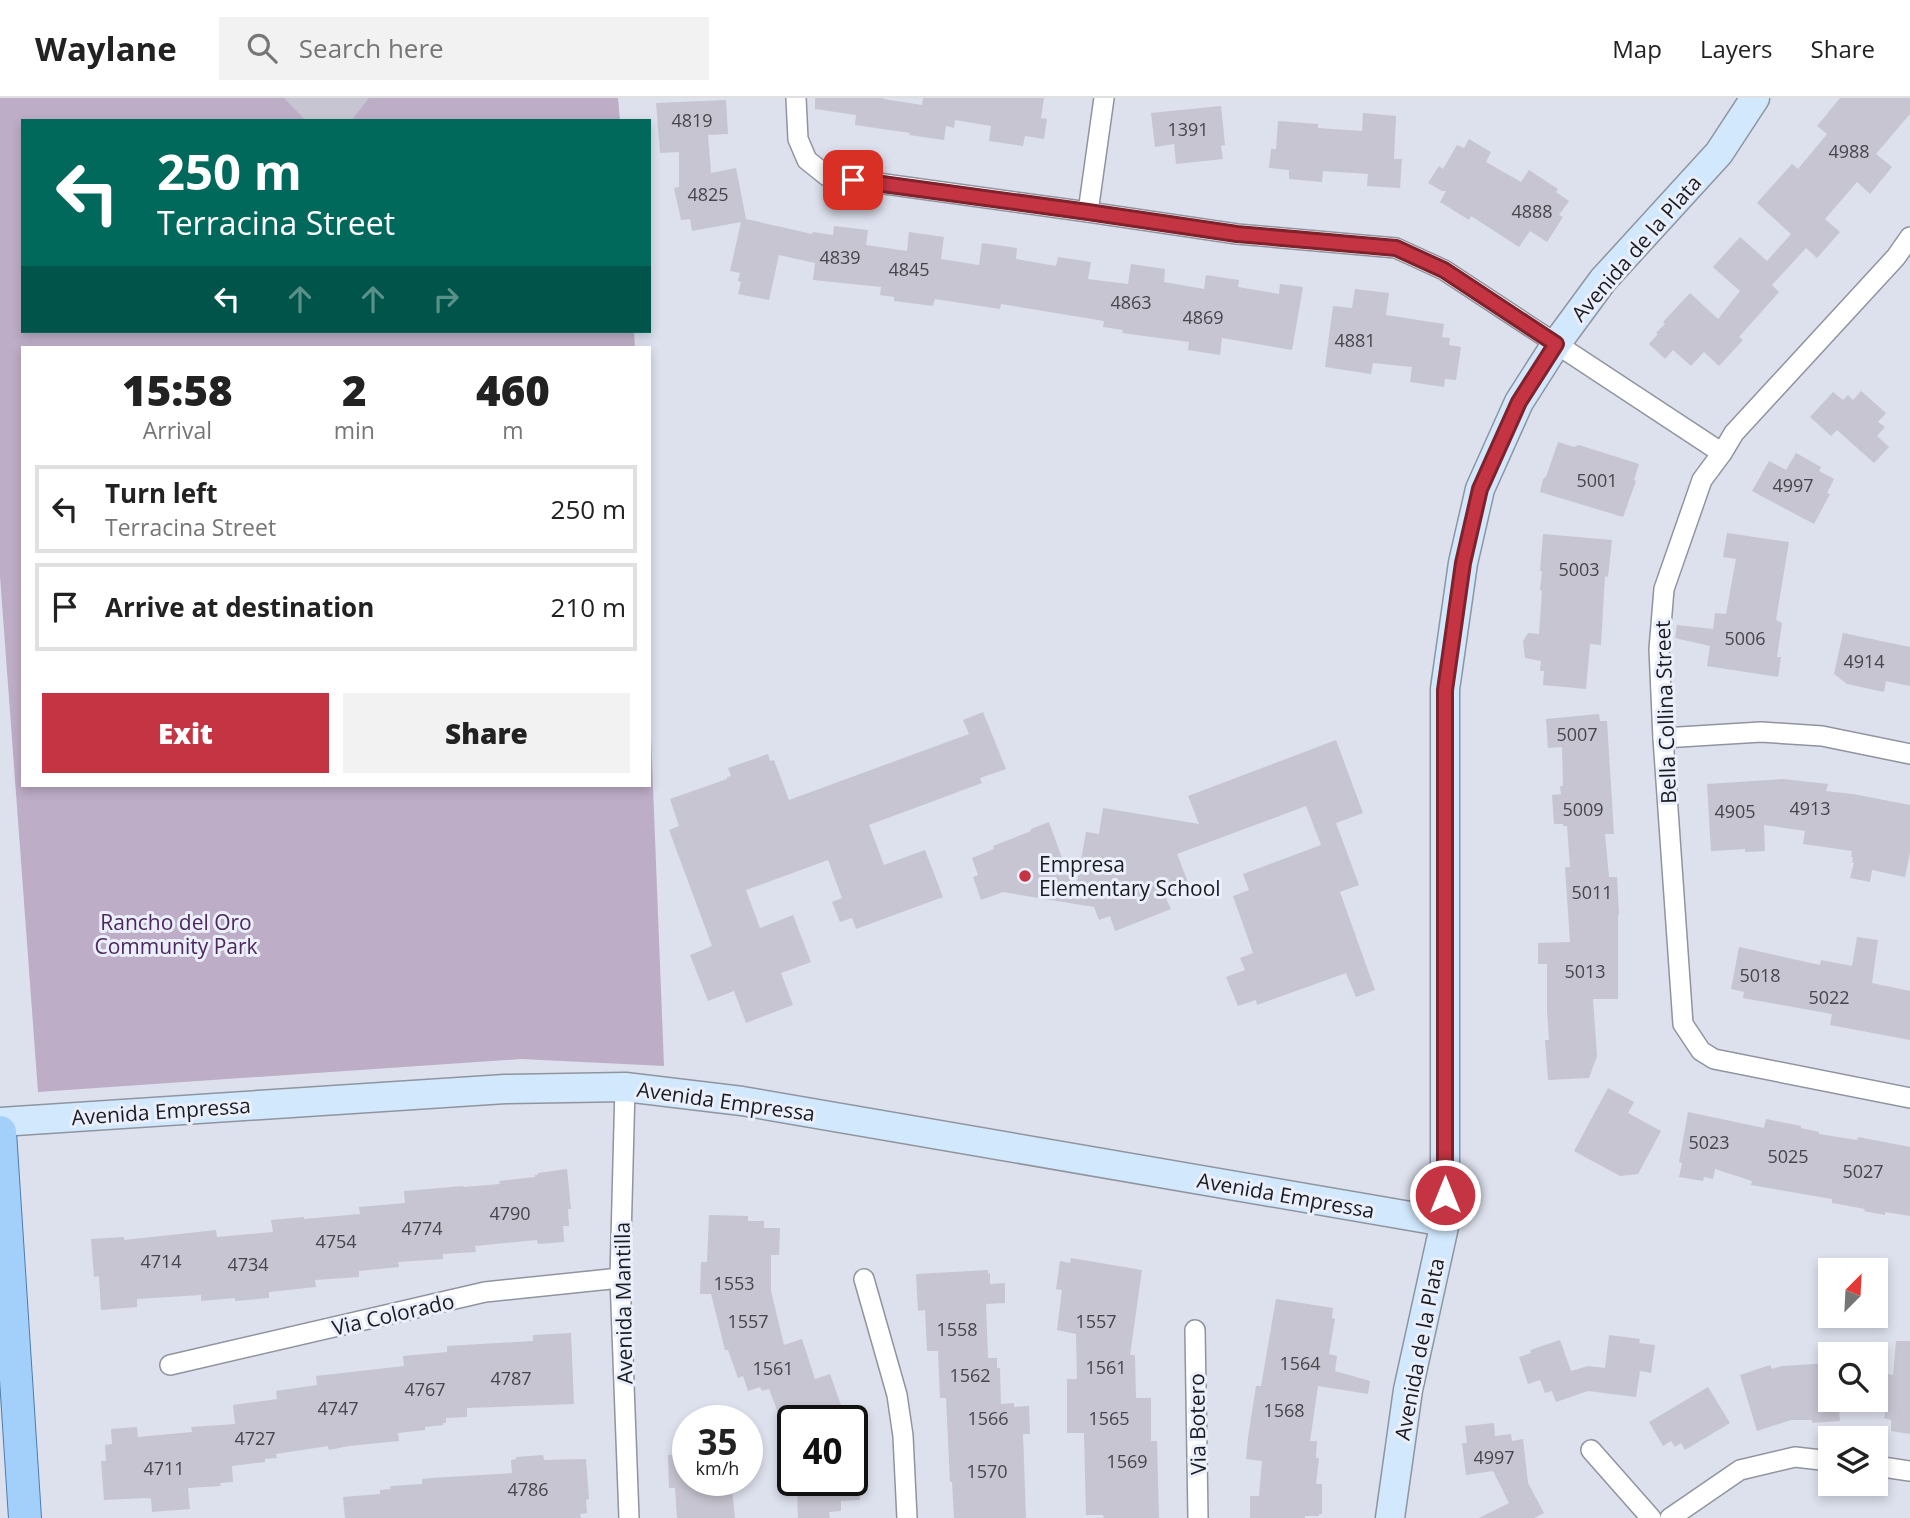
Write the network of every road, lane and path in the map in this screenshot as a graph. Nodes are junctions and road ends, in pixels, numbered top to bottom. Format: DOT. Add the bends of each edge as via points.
graph roads {
  1 [pos="796,98"];
  2 [pos="1104,98"];
  3 [pos="1755,98"];
  4 [pos="1088,212"];
  5 [pos="1910,237"];
  6 [pos="1556,344"];
  7 [pos="1722,453"];
  8 [pos="1663,738"];
  9 [pos="1910,754"];
  10 [pos="625,1087"];
  11 [pos="1910,1098"];
  12 [pos="0,1122"];
  13 [pos="0,1132"];
  14 [pos="1445,1222"];
  15 [pos="620,1278"];
  16 [pos="864,1279"];
  17 [pos="1195,1330"];
  18 [pos="170,1366"];
  19 [pos="1591,1450"];
  20 [pos="1818,1460"];
  21 [pos="1888,1468"];
  22 [pos="1910,1471"];
  23 [pos="25,1518"];
  24 [pos="629,1518"];
  25 [pos="907,1518"];
  26 [pos="1198,1518"];
  27 [pos="1390,1518"];
  28 [pos="1651,1518"];
  29 [pos="1670,1518"];
  1 -- 4 [label="street" via="797,139 807,160 827,176"];
  2 -- 4 [label="street"];
  3 -- 6 [label="street, Avenida de la Plata" via="1720,153 1603,280"];
  4 -- 6 [label="street" via="1237,234 1396,248 1444,270"];
  5 -- 7 [label="street, Bella Collina Street" via="1734,433"];
  6 -- 7 [label="street"];
  6 -- 14 [label="street, Avenida de la Plata" via="1519,402 1480,489 1463,563 1445,690"];
  7 -- 8 [label="street, Bella Collina Street" via="1702,480 1664,589 1659,649"];
  8 -- 9 [label="street" via="1773,732 1822,736"];
  8 -- 11 [label="street, Bella Collina Street" via="1683,1024 1700,1051 1714,1059"];
  10 -- 12 [label="street, Avenida Empressa" via="505,1089"];
  10 -- 14 [label="street, Avenida Empressa" via="742,1101"];
  10 -- 15 [label="street, Avenida Mantilla"];
  13 -- 23 [label="main road"];
  14 -- 27 [label="street, Avenida de la Plata" via="1408,1391"];
  15 -- 18 [label="street, Via Colorado" via="485,1292"];
  15 -- 24 [label="street, Avenida Mantilla"];
  16 -- 25 [label="street" via="897,1395"];
  17 -- 26 [label="street, Via Botero"];
  19 -- 28 [label="street"];
  20 -- 29 [label="street" via="1795,1457 1740,1470"];
  21 -- 22 [label="street"];
}
